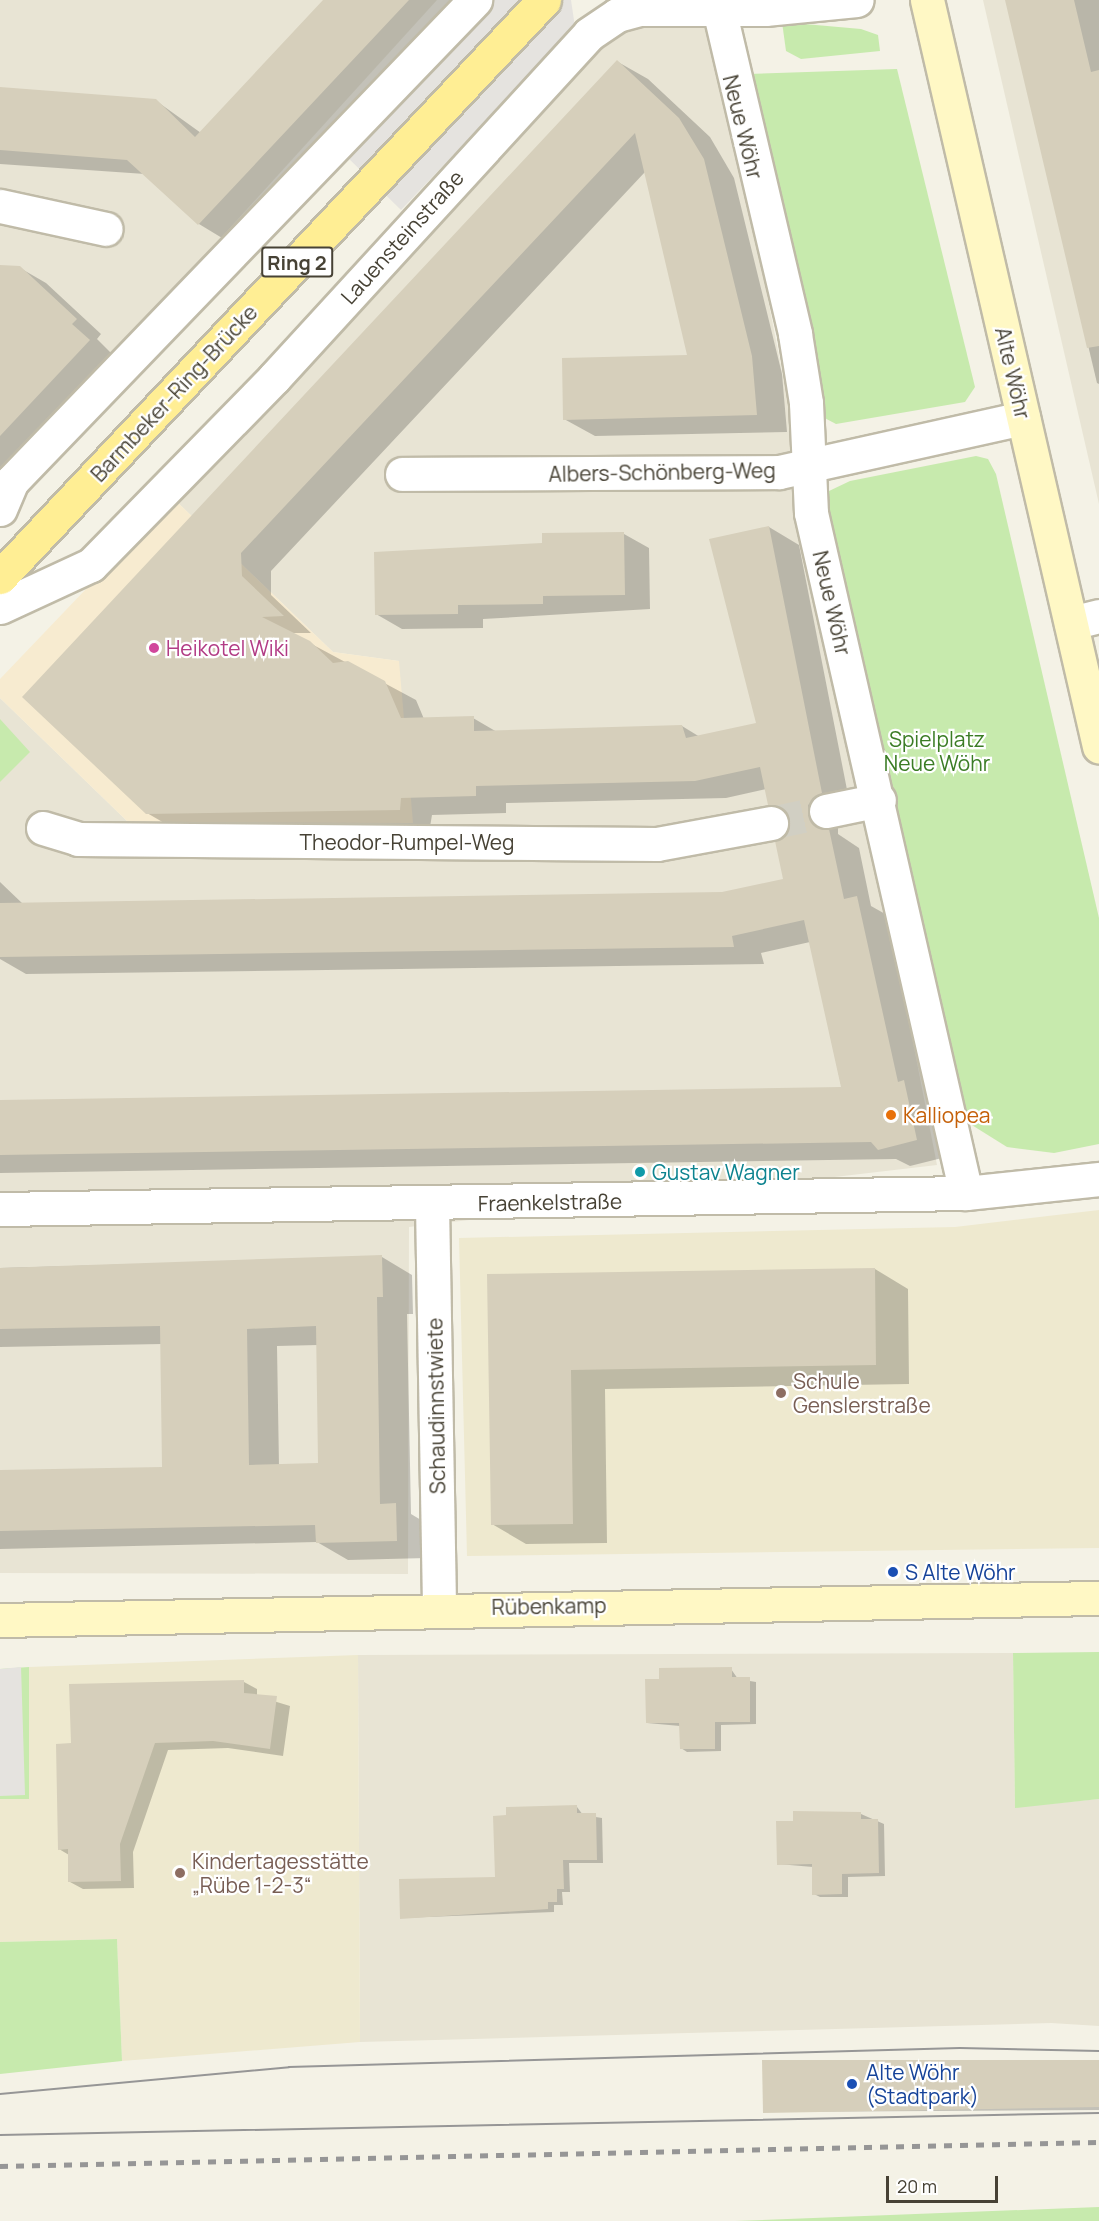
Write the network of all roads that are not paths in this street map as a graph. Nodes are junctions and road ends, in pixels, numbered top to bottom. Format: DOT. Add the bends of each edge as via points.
graph roads {
  1 [pos="475,0"];
  2 [pos="544,0"];
  3 [pos="857,0"];
  4 [pos="927,0"];
  5 [pos="719,9"];
  6 [pos="0,206"];
  7 [pos="106,229"];
  8 [pos="1023,418"];
  9 [pos="807,466"];
  10 [pos="402,474"];
  11 [pos="0,509"];
  12 [pos="0,577"];
  13 [pos="0,607"];
  14 [pos="1085,620"];
  15 [pos="1099,746"];
  16 [pos="879,800"];
  17 [pos="826,811"];
  18 [pos="771,823"];
  19 [pos="43,828"];
  20 [pos="1099,1179"];
  21 [pos="966,1193"];
  22 [pos="432,1204"];
  23 [pos="0,1209"];
  24 [pos="1099,1598"];
  25 [pos="439,1607"];
  26 [pos="0,1620"];
  1 -- 11 [label="street" via="12,481"];
  2 -- 12 [label="main road, Barmbeker-Ring-Brücke / Ring 2"];
  3 -- 5 [label="street, Lauensteinstraße"];
  4 -- 8 [label="street, Alte Wöhr"];
  5 -- 9 [label="street, Neue Wöhr" via="795,334 806,403"];
  5 -- 13 [label="street, Lauensteinstraße" via="640,9 617,15 579,42 274,378 92,565"];
  6 -- 7 [label="street"];
  8 -- 9 [label="street, Albers-Schönberg-Weg"];
  8 -- 14 [label="street, Alte Wöhr"];
  9 -- 10 [label="street, Albers-Schönberg-Weg" via="756,473"];
  9 -- 16 [label="street, Neue Wöhr" via="811,513"];
  14 -- 15 [label="street, Alte Wöhr"];
  16 -- 17 [label="street"];
  16 -- 21 [label="street, Neue Wöhr"];
  18 -- 19 [label="street, Theodor-Rumpel-Weg" via="657,844 78,839"];
  20 -- 21 [label="street, Fraenkelstraße"];
  21 -- 22 [label="street, Fraenkelstraße"];
  22 -- 23 [label="street, Fraenkelstraße"];
  22 -- 25 [label="street, Schaudinnstwiete"];
  24 -- 25 [label="street, Rübenkamp"];
  25 -- 26 [label="street, Rübenkamp"];
}
